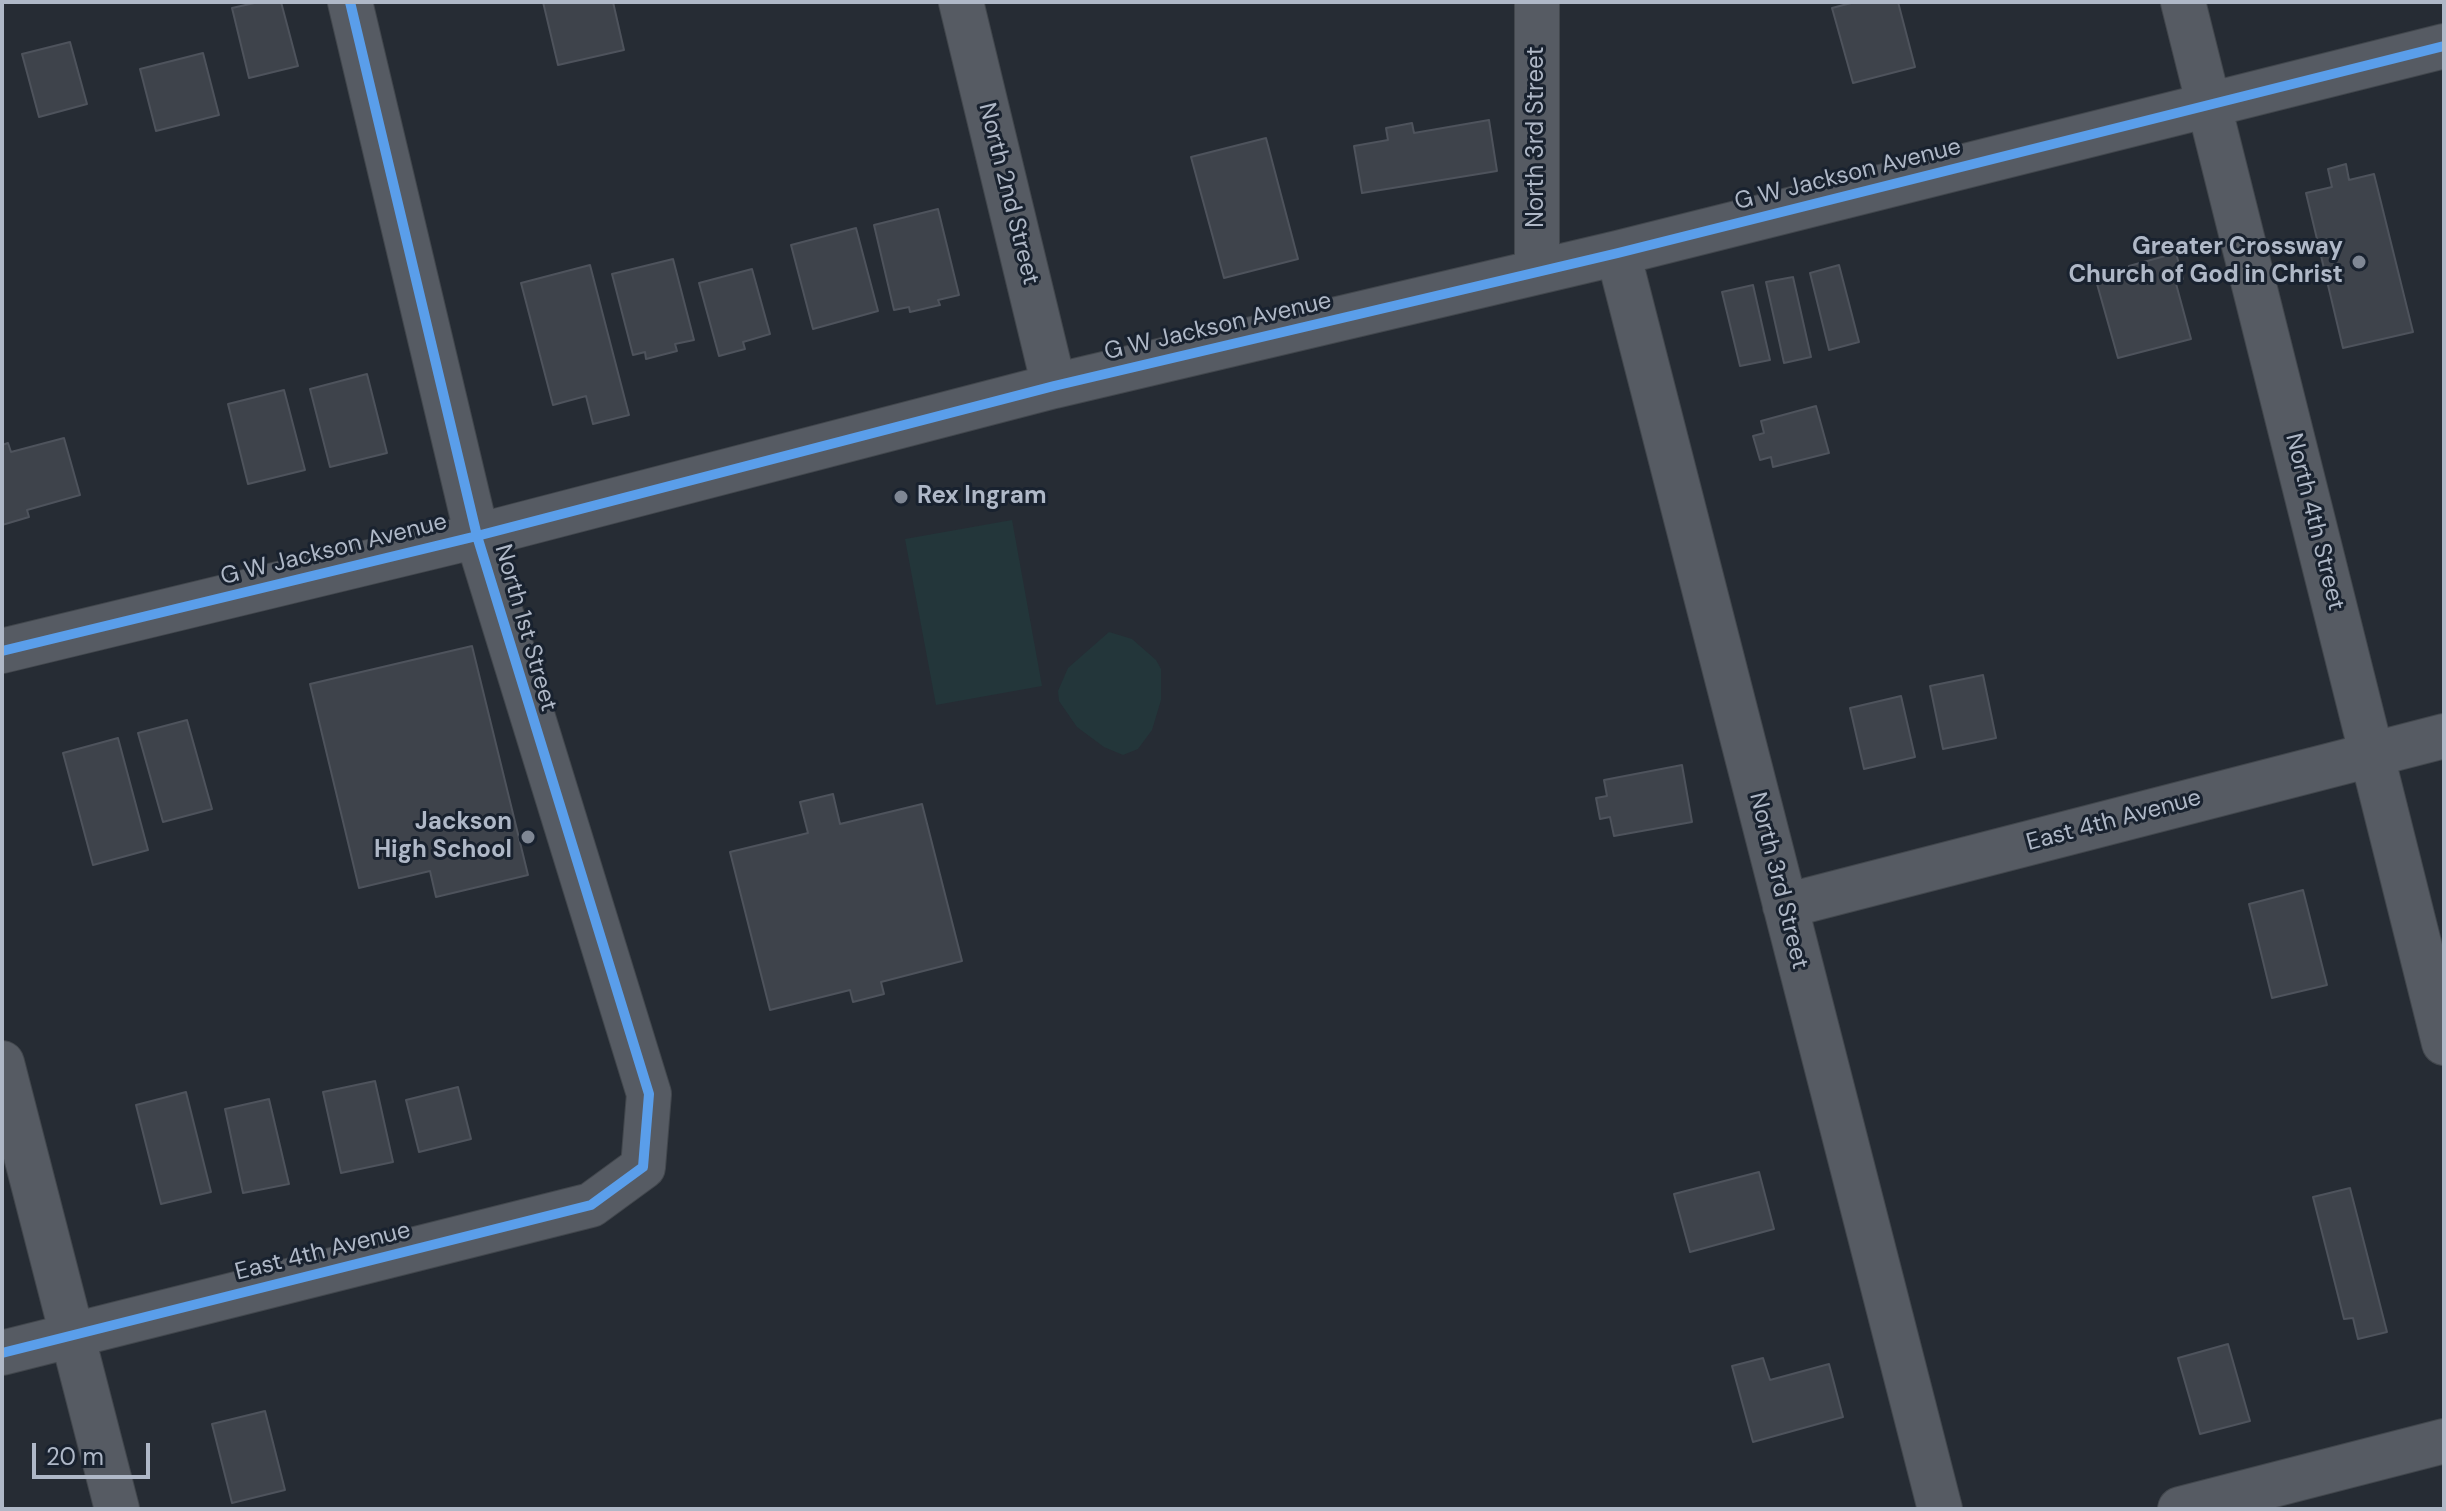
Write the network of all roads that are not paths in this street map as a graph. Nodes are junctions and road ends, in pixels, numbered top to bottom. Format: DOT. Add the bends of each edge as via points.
graph roads {
  1 [pos="350,2"];
  2 [pos="961,2"];
  3 [pos="1537,2"];
  4 [pos="2183,2"];
  5 [pos="2444,46"];
  6 [pos="2210,105"];
  7 [pos="1618,253"];
  8 [pos="1537,271"];
  9 [pos="1054,386"];
  10 [pos="477,536"];
  11 [pos="2,651"];
  12 [pos="2444,736"];
  13 [pos="2371,754"];
  14 [pos="1785,906"];
  15 [pos="2444,1043"];
  16 [pos="2,1063"];
  17 [pos="643,1167"];
  18 [pos="71,1335"];
  19 [pos="2,1353"];
  20 [pos="2444,1441"];
  21 [pos="117,1509"];
  22 [pos="1940,1509"];
  23 [pos="2180,1509"];
  1 -- 10 [label="street, North 1st Street"];
  2 -- 9 [label="street, North 2nd Street"];
  3 -- 8 [label="street, North 3rd Street"];
  4 -- 6 [label="street, North 4th Street"];
  5 -- 6 [label="street, G W Jackson Avenue"];
  6 -- 7 [label="street, G W Jackson Avenue"];
  6 -- 13 [label="street, North 4th Street"];
  7 -- 8 [label="street, G W Jackson Avenue"];
  7 -- 14 [label="street, North 3rd Street"];
  8 -- 9 [label="street, G W Jackson Avenue"];
  9 -- 10 [label="street, G W Jackson Avenue"];
  10 -- 11 [label="street, G W Jackson Avenue"];
  10 -- 17 [label="street, North 1st Street" via="649,1094"];
  12 -- 13 [label="street, East 4th Avenue"];
  13 -- 14 [label="street, East 4th Avenue"];
  13 -- 15 [label="street, North 4th Street"];
  14 -- 22 [label="street, North 3rd Street"];
  16 -- 18 [label="street"];
  17 -- 18 [label="street, East 4th Avenue" via="591,1205"];
  18 -- 19 [label="street, East 4th Avenue"];
  18 -- 21 [label="street"];
  20 -- 23 [label="street"];
}
